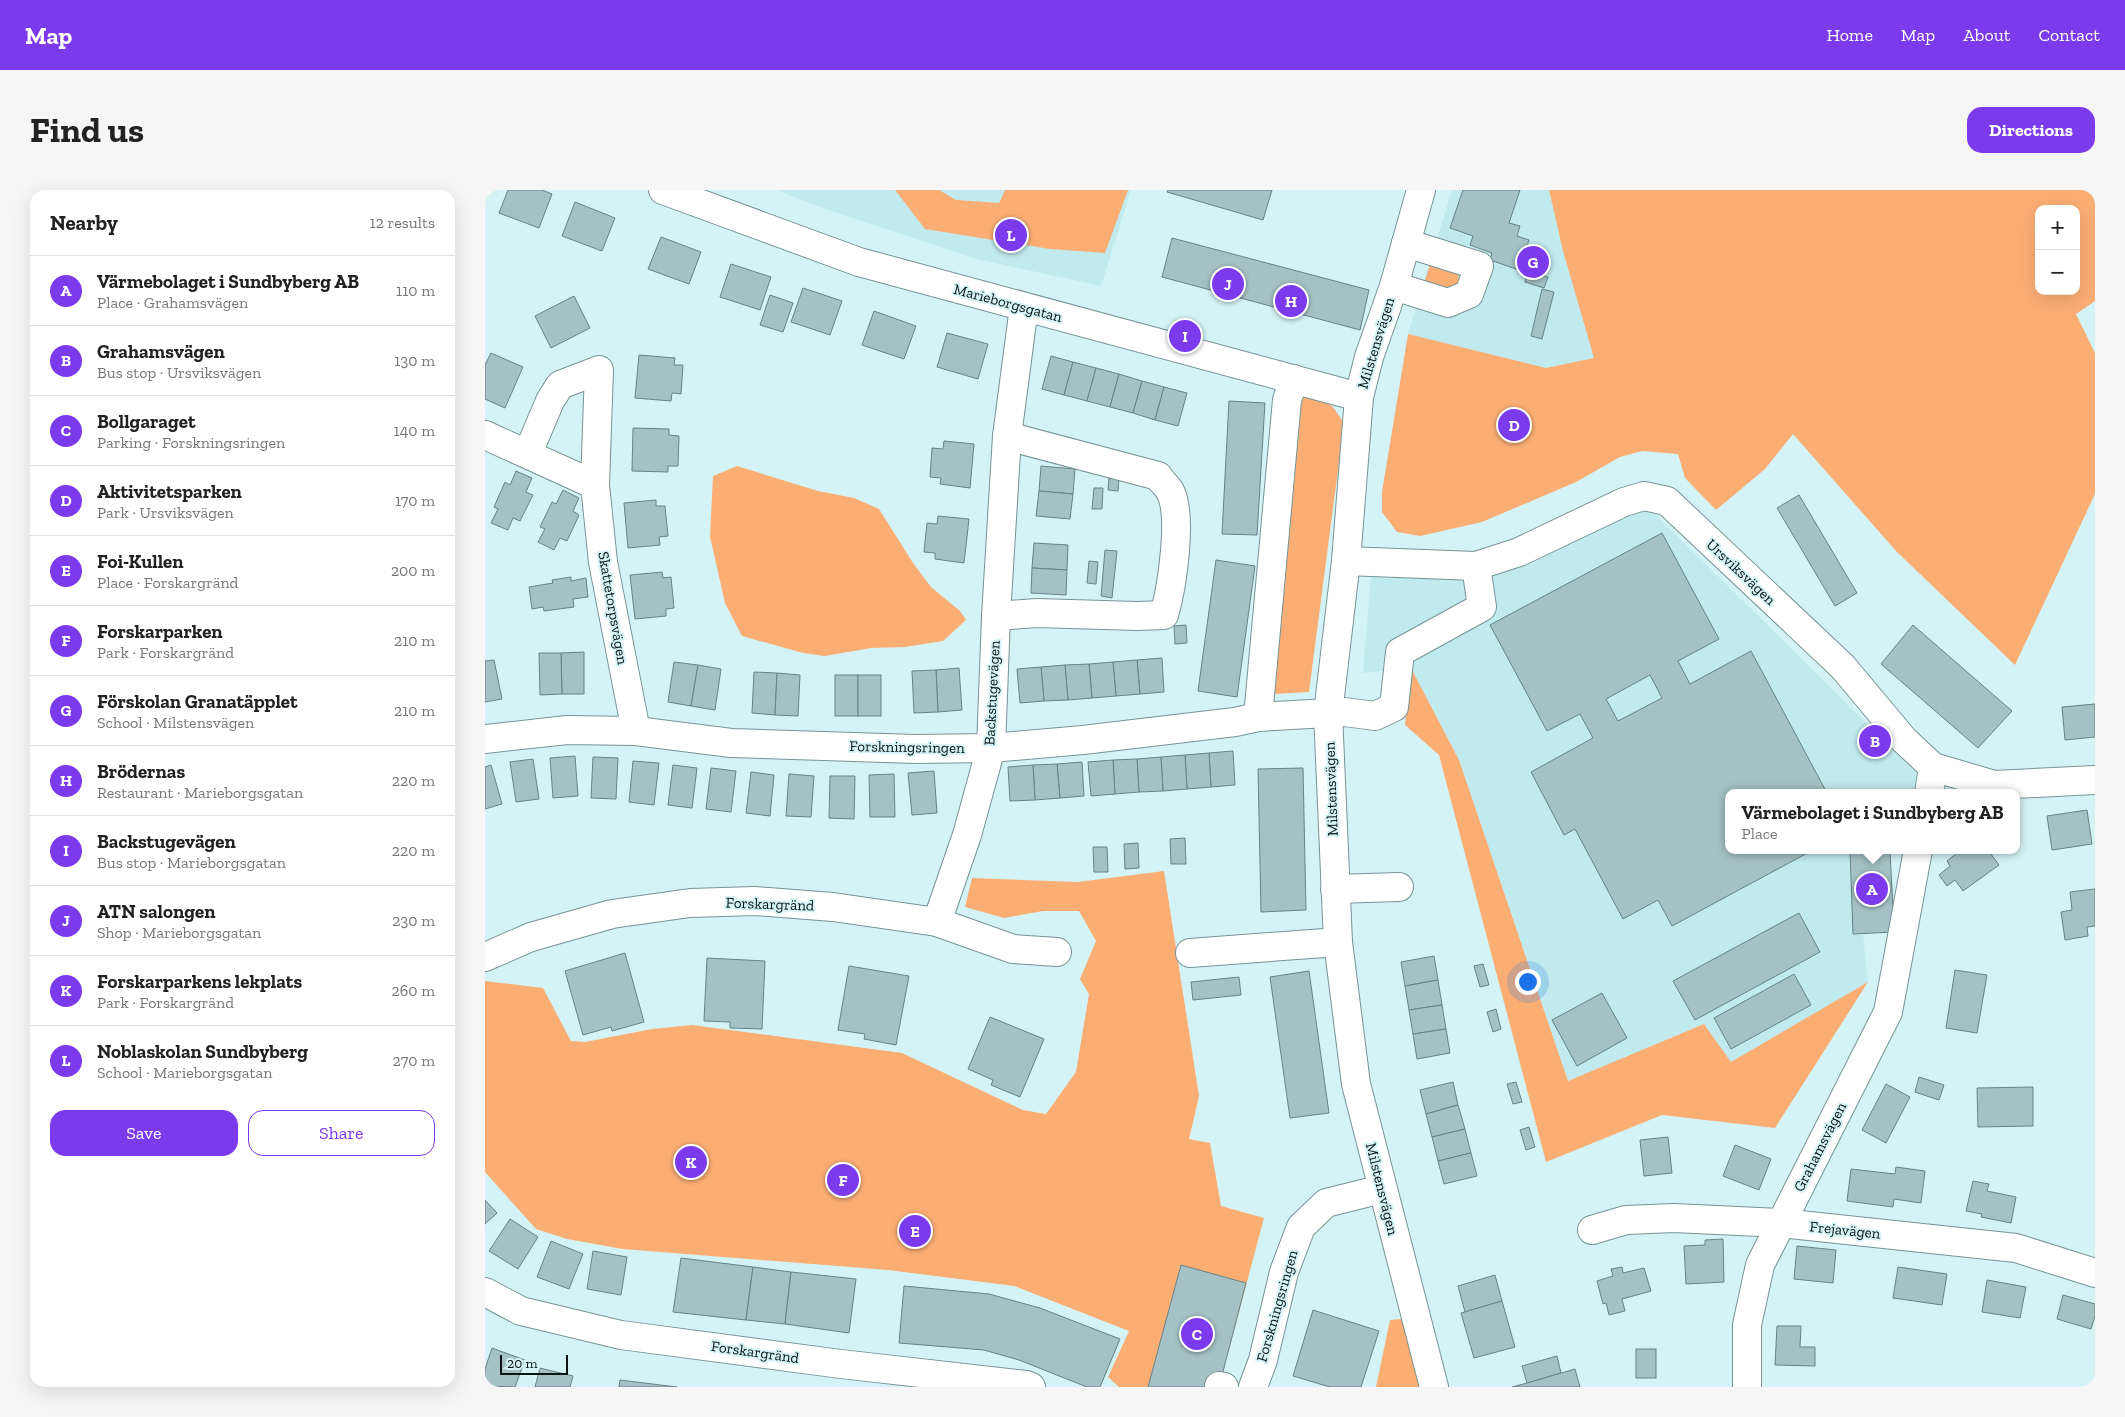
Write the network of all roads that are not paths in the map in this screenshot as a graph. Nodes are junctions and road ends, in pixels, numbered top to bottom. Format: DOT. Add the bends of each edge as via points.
graph roads {
  1 [pos="663,190"];
  2 [pos="1421,190"];
  3 [pos="1406,242"];
  4 [pos="1394,286"];
  5 [pos="1024,308"];
  6 [pos="1294,379"];
  7 [pos="1359,397"];
  8 [pos="485,435"];
  9 [pos="1007,436"];
  10 [pos="528,453"];
  11 [pos="595,485"];
  12 [pos="1346,560"];
  13 [pos="1476,566"];
  14 [pos="996,616"];
  15 [pos="1328,713"];
  16 [pos="1258,717"];
  17 [pos="636,731"];
  18 [pos="485,739"];
  19 [pos="991,748"];
  20 [pos="1931,780"];
  21 [pos="2095,780"];
  22 [pos="1917,854"];
  23 [pos="1399,887"];
  24 [pos="1335,889"];
  25 [pos="937,922"];
  26 [pos="1338,942"];
  27 [pos="1057,952"];
  28 [pos="1190,953"];
  29 [pos="485,957"];
  30 [pos="1382,1189"];
  31 [pos="1781,1223"];
  32 [pos="1593,1230"];
  33 [pos="2095,1273"];
  34 [pos="485,1292"];
  35 [pos="1031,1387"];
  36 [pos="1253,1387"];
  37 [pos="1434,1387"];
  38 [pos="1747,1387"];
  1 -- 5 [label="street, Marieborgsgatan" via="859,262"];
  2 -- 3 [label="street, Milstensvägen"];
  3 -- 4 [label="street, Milstensvägen"];
  3 -- 4 [label="street" via="1479,266 1469,294 1448,303"];
  4 -- 7 [label="street, Milstensvägen"];
  5 -- 6 [label="street, Marieborgsgatan"];
  5 -- 9 [label="street, Backstugevägen"];
  6 -- 7 [label="street, Marieborgsgatan"];
  6 -- 16 [label="street" via="1287,400"];
  7 -- 12 [label="street, Milstensvägen"];
  8 -- 10 [label="street"];
  9 -- 14 [label="street, Backstugevägen"];
  9 -- 14 [label="street" via="1157,476 1170,491 1177,520 1165,615 1037,613"];
  10 -- 11 [label="street"];
  10 -- 11 [label="street, Skattetorpsvägen" via="550,401 560,386 599,370"];
  11 -- 17 [label="street, Skattetorpsvägen" via="603,562"];
  12 -- 13 [label="street, Ursviksvägen"];
  12 -- 15 [label="street, Milstensvägen"];
  13 -- 15 [label="street, Forskningsringen" via="1481,607 1400,652 1394,707 1375,716"];
  13 -- 20 [label="street, Ursviksvägen" via="1519,552 1624,502 1644,496 1667,501 1843,667"];
  14 -- 19 [label="street, Backstugevägen"];
  15 -- 16 [label="street, Forskningsringen"];
  15 -- 24 [label="street, Milstensvägen"];
  16 -- 19 [label="street, Forskningsringen" via="1083,740"];
  17 -- 18 [label="street, Forskningsringen" via="567,730"];
  17 -- 19 [label="street, Forskningsringen" via="731,742 915,749"];
  19 -- 25 [label="street, Backstugevägen" via="967,835"];
  20 -- 21 [label="street, Ursviksvägen" via="1994,785"];
  22 -- 31 [label="street, Grahamsvägen" via="1888,1012"];
  23 -- 24 [label="street"];
  24 -- 26 [label="street, Milstensvägen"];
  25 -- 27 [label="street, Forskargränd" via="1013,949"];
  25 -- 29 [label="street, Forskargränd" via="823,906 755,901 690,903 612,914 531,937"];
  26 -- 28 [label="street"];
  26 -- 30 [label="street, Milstensvägen" via="1356,1084"];
  30 -- 36 [label="street, Forskningsringen" via="1326,1203 1301,1227 1284,1272 1263,1360"];
  30 -- 37 [label="street, Milstensvägen"];
  31 -- 32 [label="street, Frejavägen" via="1665,1218 1626,1220"];
  31 -- 33 [label="street, Frejavägen" via="2016,1248"];
  31 -- 38 [label="street, Grahamsvägen" via="1761,1265 1747,1324"];
  34 -- 35 [label="street, Forskargränd" via="521,1311 608,1332"];
}
